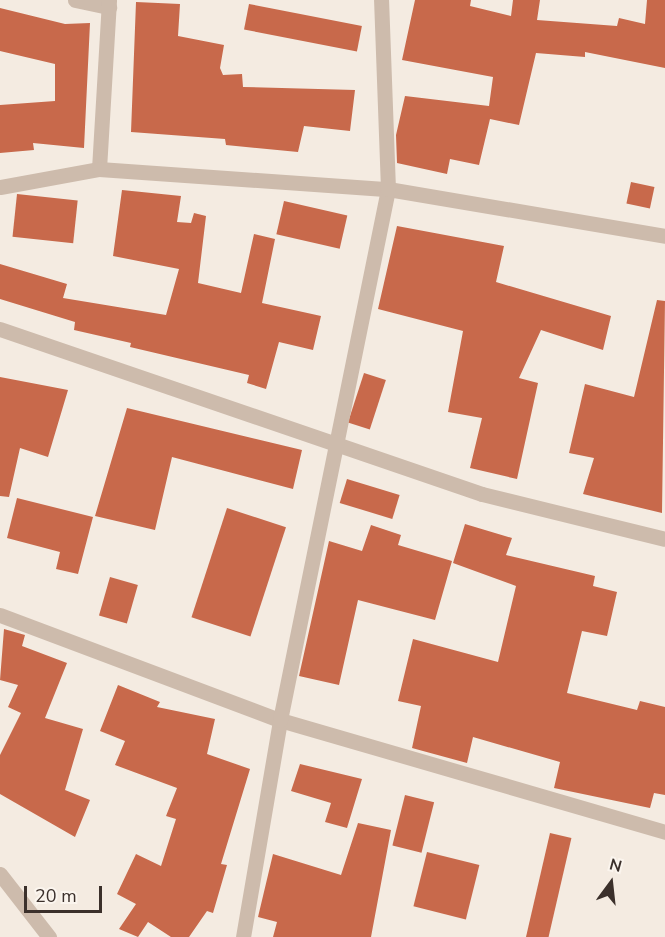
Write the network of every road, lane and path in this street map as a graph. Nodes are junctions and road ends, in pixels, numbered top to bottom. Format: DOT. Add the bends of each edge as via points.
graph roads {
  1 [pos="75,0"];
  2 [pos="381,0"];
  3 [pos="109,3"];
  4 [pos="99,169"];
  5 [pos="0,188"];
  6 [pos="388,189"];
  7 [pos="665,236"];
  8 [pos="0,329"];
  9 [pos="340,443"];
  10 [pos="665,539"];
  11 [pos="0,615"];
  12 [pos="280,720"];
  13 [pos="665,832"];
  14 [pos="0,874"];
  15 [pos="49,937"];
  16 [pos="243,937"];
  1 -- 3 [label="street"];
  2 -- 6 [label="street"];
  3 -- 4 [label="street"];
  4 -- 5 [label="street"];
  4 -- 6 [label="street"];
  6 -- 7 [label="street"];
  6 -- 9 [label="street"];
  8 -- 9 [label="street"];
  9 -- 10 [label="street" via="482,495"];
  9 -- 12 [label="street"];
  11 -- 12 [label="street"];
  12 -- 13 [label="street"];
  12 -- 16 [label="street"];
  14 -- 15 [label="street"];
}
